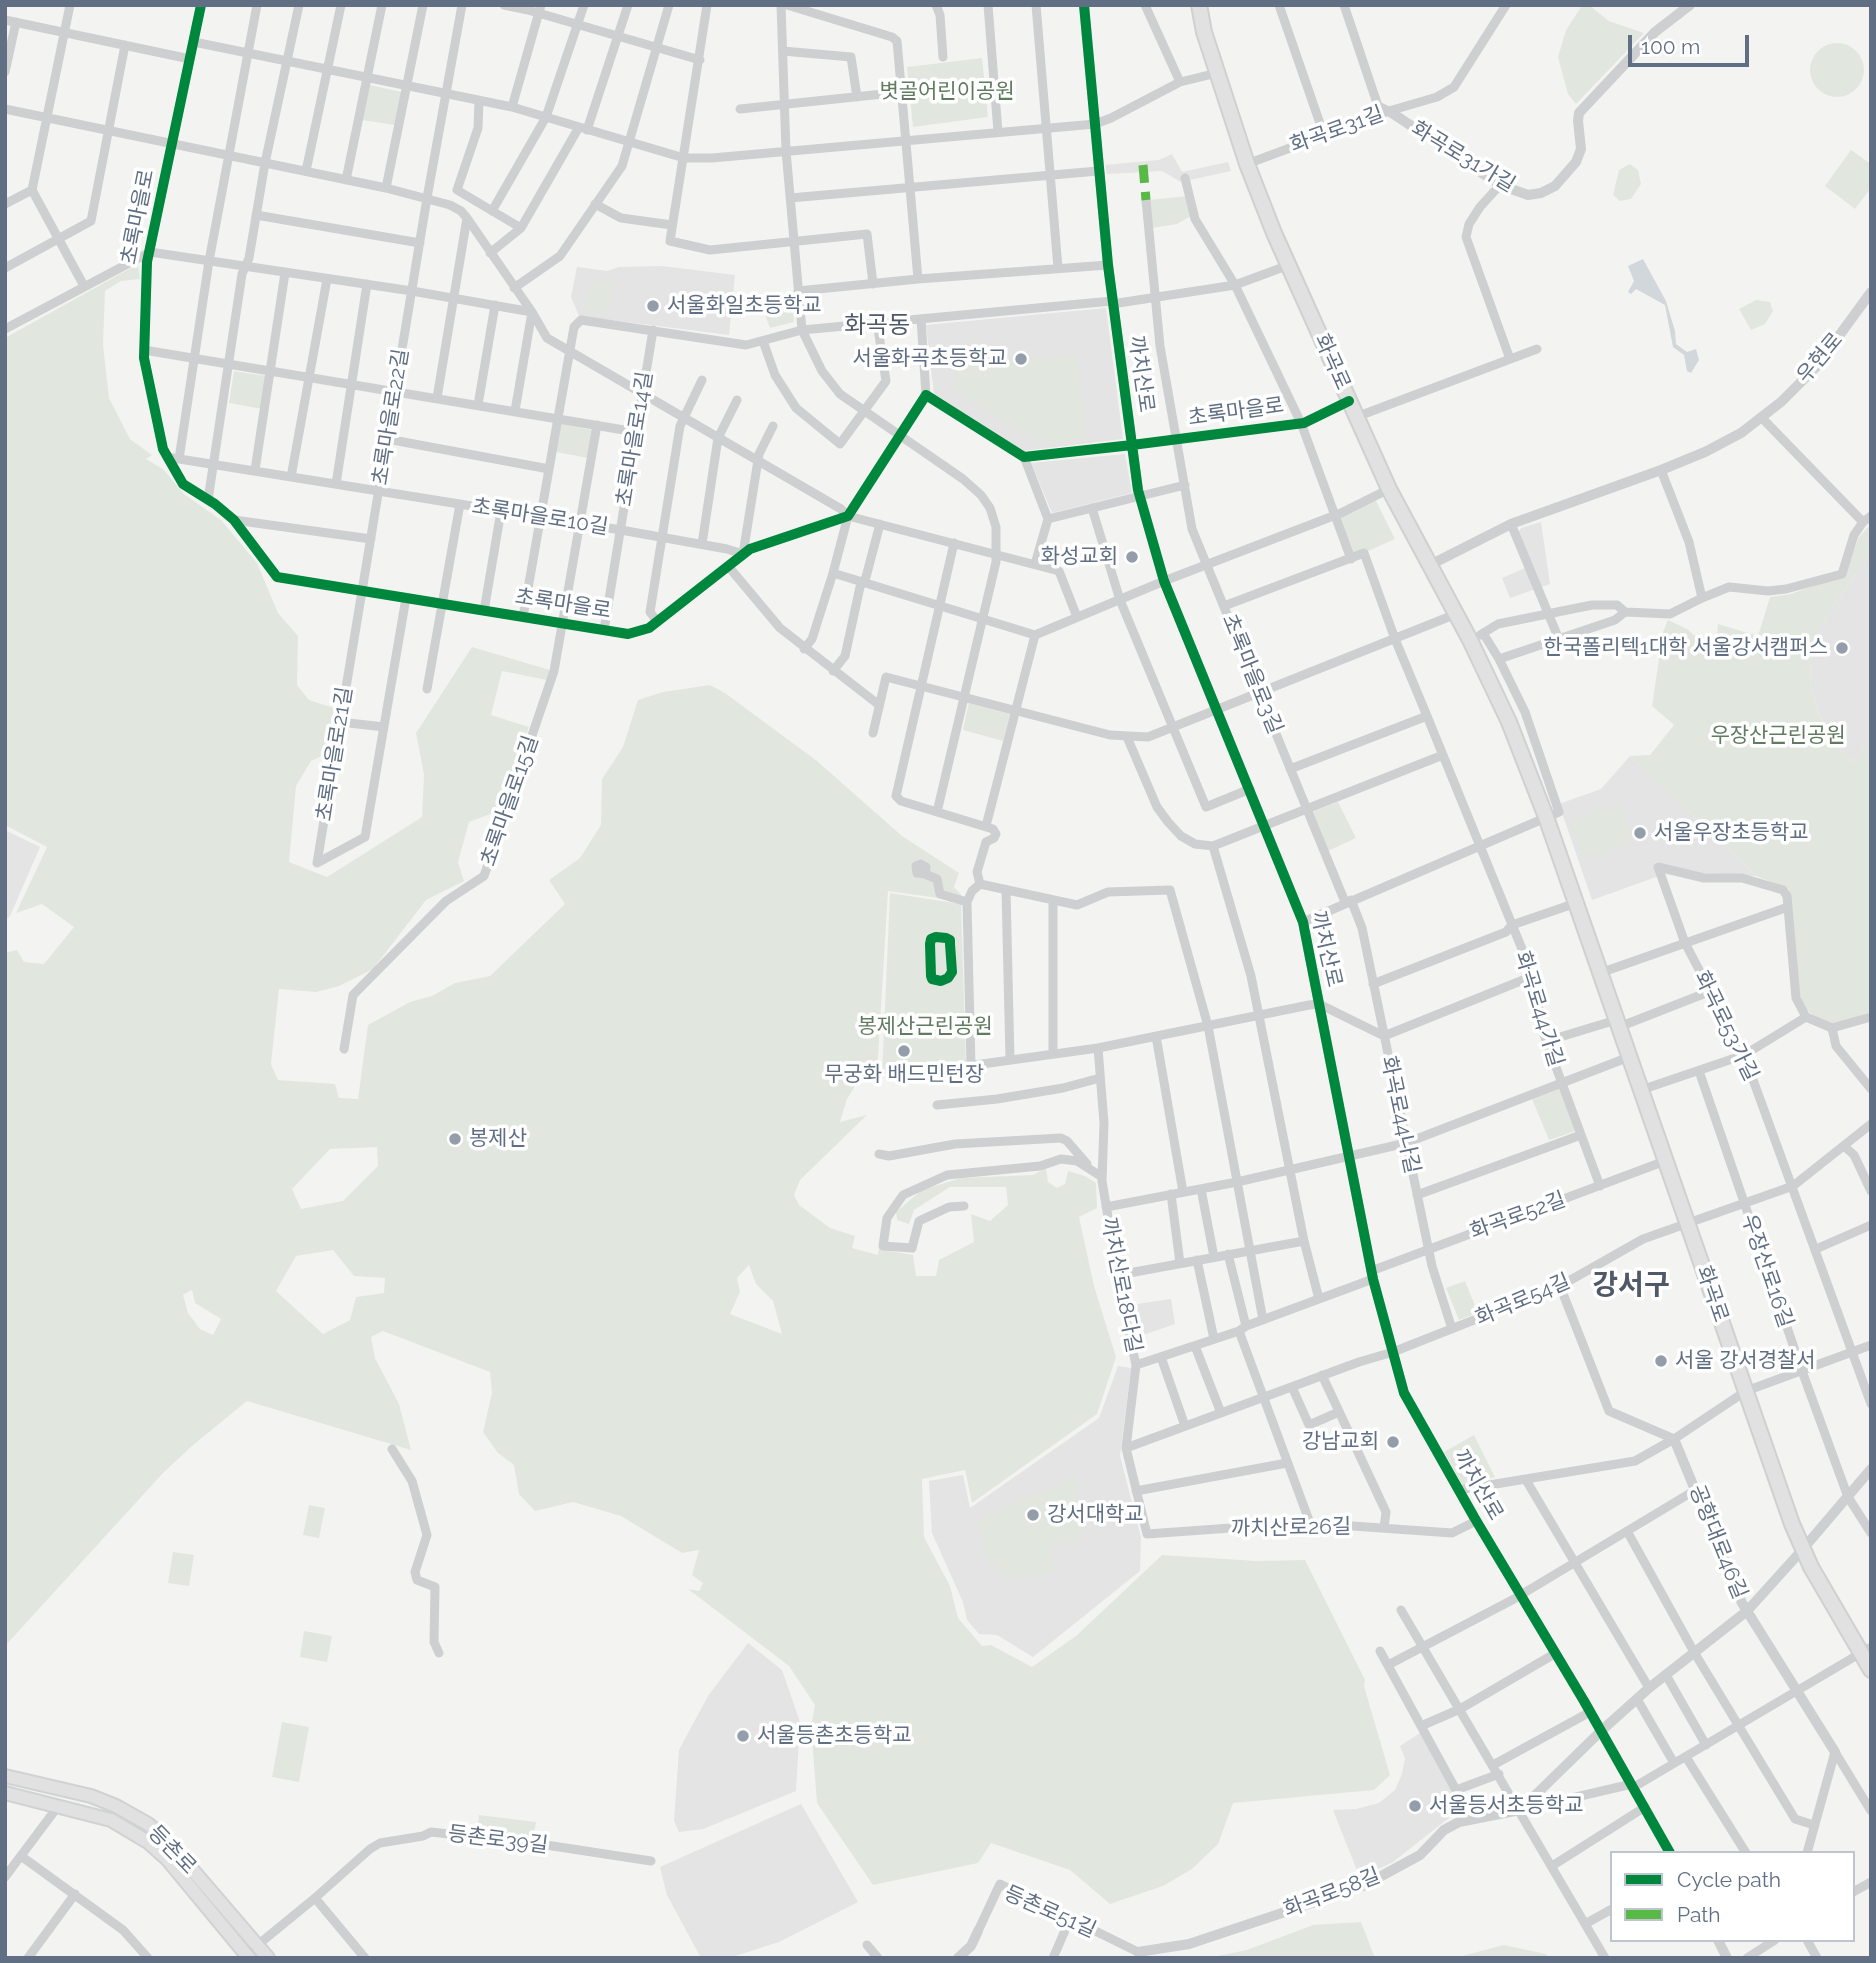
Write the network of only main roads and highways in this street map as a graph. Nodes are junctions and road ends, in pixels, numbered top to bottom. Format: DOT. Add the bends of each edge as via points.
graph roads {
  1 [pos="1199,5"];
  2 [pos="1866,1650"];
  3 [pos="1871,1670"];
  4 [pos="5,1776"];
  5 [pos="5,1793"];
  6 [pos="246,1957"];
  7 [pos="268,1958"];
  1 -- 2 [label="main road, 화곡로" via="1247,164 1289,265 1390,489 1456,614 1477,637 1546,817 1803,1549"];
  2 -- 3 [label="main road, 화곡로"];
  4 -- 7 [label="main road, 등촌로" via="91,1796 148,1824"];
  5 -- 6 [label="main road, 등촌로" via="111,1820 148,1842"];
}
